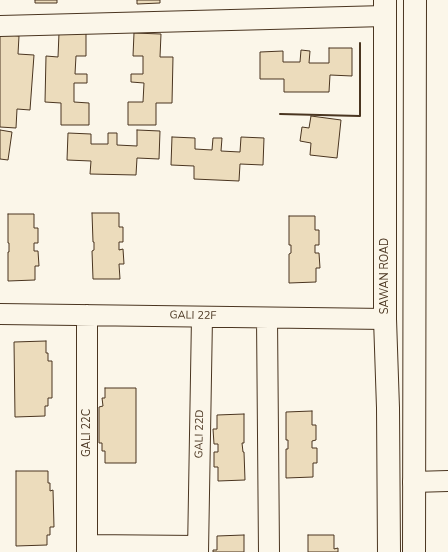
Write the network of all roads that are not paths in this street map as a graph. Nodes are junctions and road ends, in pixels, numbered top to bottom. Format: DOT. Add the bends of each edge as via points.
graph roads {
  1 [pos="415,0"];
  2 [pos="385,8"];
  3 [pos="0,26"];
  4 [pos="0,314"];
  5 [pos="87,315"];
  6 [pos="202,317"];
  7 [pos="267,318"];
  8 [pos="385,320"];
  9 [pos="448,481"];
  10 [pos="413,482"];
  11 [pos="88,549"];
  12 [pos="198,549"];
  13 [pos="268,552"];
  14 [pos="388,552"];
  15 [pos="414,552"];
  1 -- 10 [label="main road"];
  2 -- 3 [label="street"];
  2 -- 8 [label="main road, SAWAN ROAD"];
  4 -- 5 [label="street, GALI 22F"];
  5 -- 6 [label="street, GALI 22F"];
  5 -- 11 [label="street, GALI 22C"];
  6 -- 7 [label="street, GALI 22F"];
  6 -- 12 [label="street, GALI 22D"];
  7 -- 8 [label="street, GALI 22F"];
  7 -- 13 [label="street"];
  8 -- 14 [label="main road, SAWAN ROAD"];
  9 -- 10 [label="street"];
  10 -- 15 [label="main road"];
  11 -- 12 [label="street"];
}
